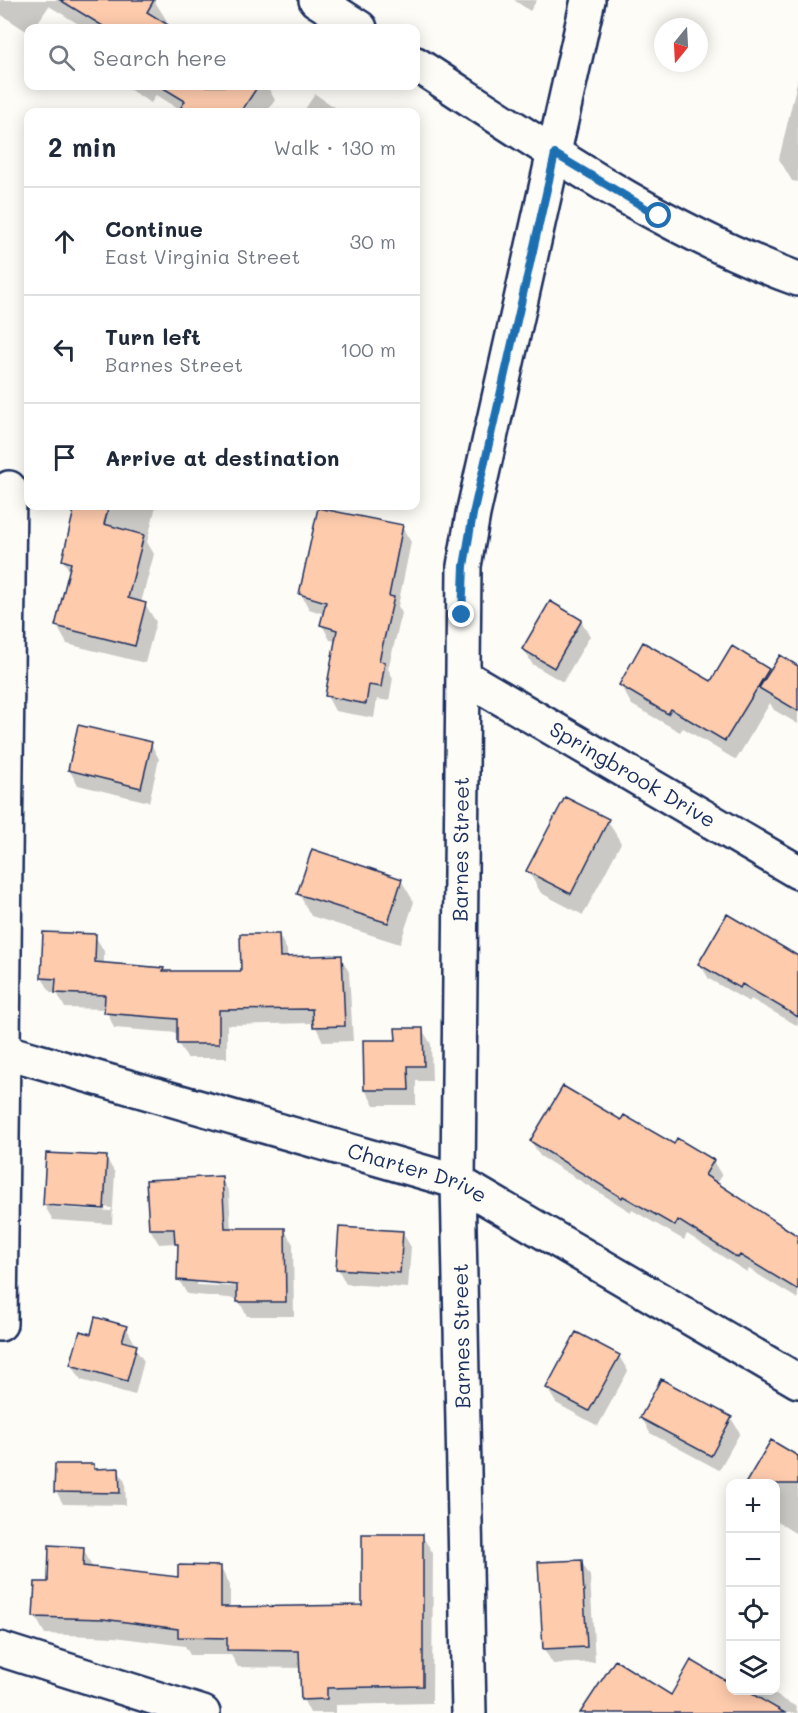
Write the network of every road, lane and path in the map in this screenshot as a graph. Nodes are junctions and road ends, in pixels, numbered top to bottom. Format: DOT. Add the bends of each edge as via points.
graph roads {
  1 [pos="316,0"];
  2 [pos="588,0"];
  3 [pos="354,24"];
  4 [pos="420,67"];
  5 [pos="555,154"];
  6 [pos="798,279"];
  7 [pos="9,488"];
  8 [pos="465,676"];
  9 [pos="798,872"];
  10 [pos="1,1050"];
  11 [pos="458,1182"];
  12 [pos="0,1324"];
  13 [pos="798,1381"];
  14 [pos="0,1649"];
  15 [pos="203,1713"];
  16 [pos="469,1713"];
  1 -- 3 [label="street"];
  2 -- 5 [label="street, Barnes Street"];
  4 -- 5 [label="street"];
  5 -- 6 [label="street" via="659,216"];
  5 -- 8 [label="street, Barnes Street" via="464,566"];
  7 -- 10 [label="street"];
  8 -- 9 [label="street, Springbrook Drive"];
  8 -- 11 [label="street, Barnes Street"];
  10 -- 11 [label="street, Charter Drive"];
  10 -- 12 [label="street"];
  11 -- 13 [label="street, Charter Drive"];
  11 -- 16 [label="street, Barnes Street"];
  14 -- 15 [label="street"];
}
